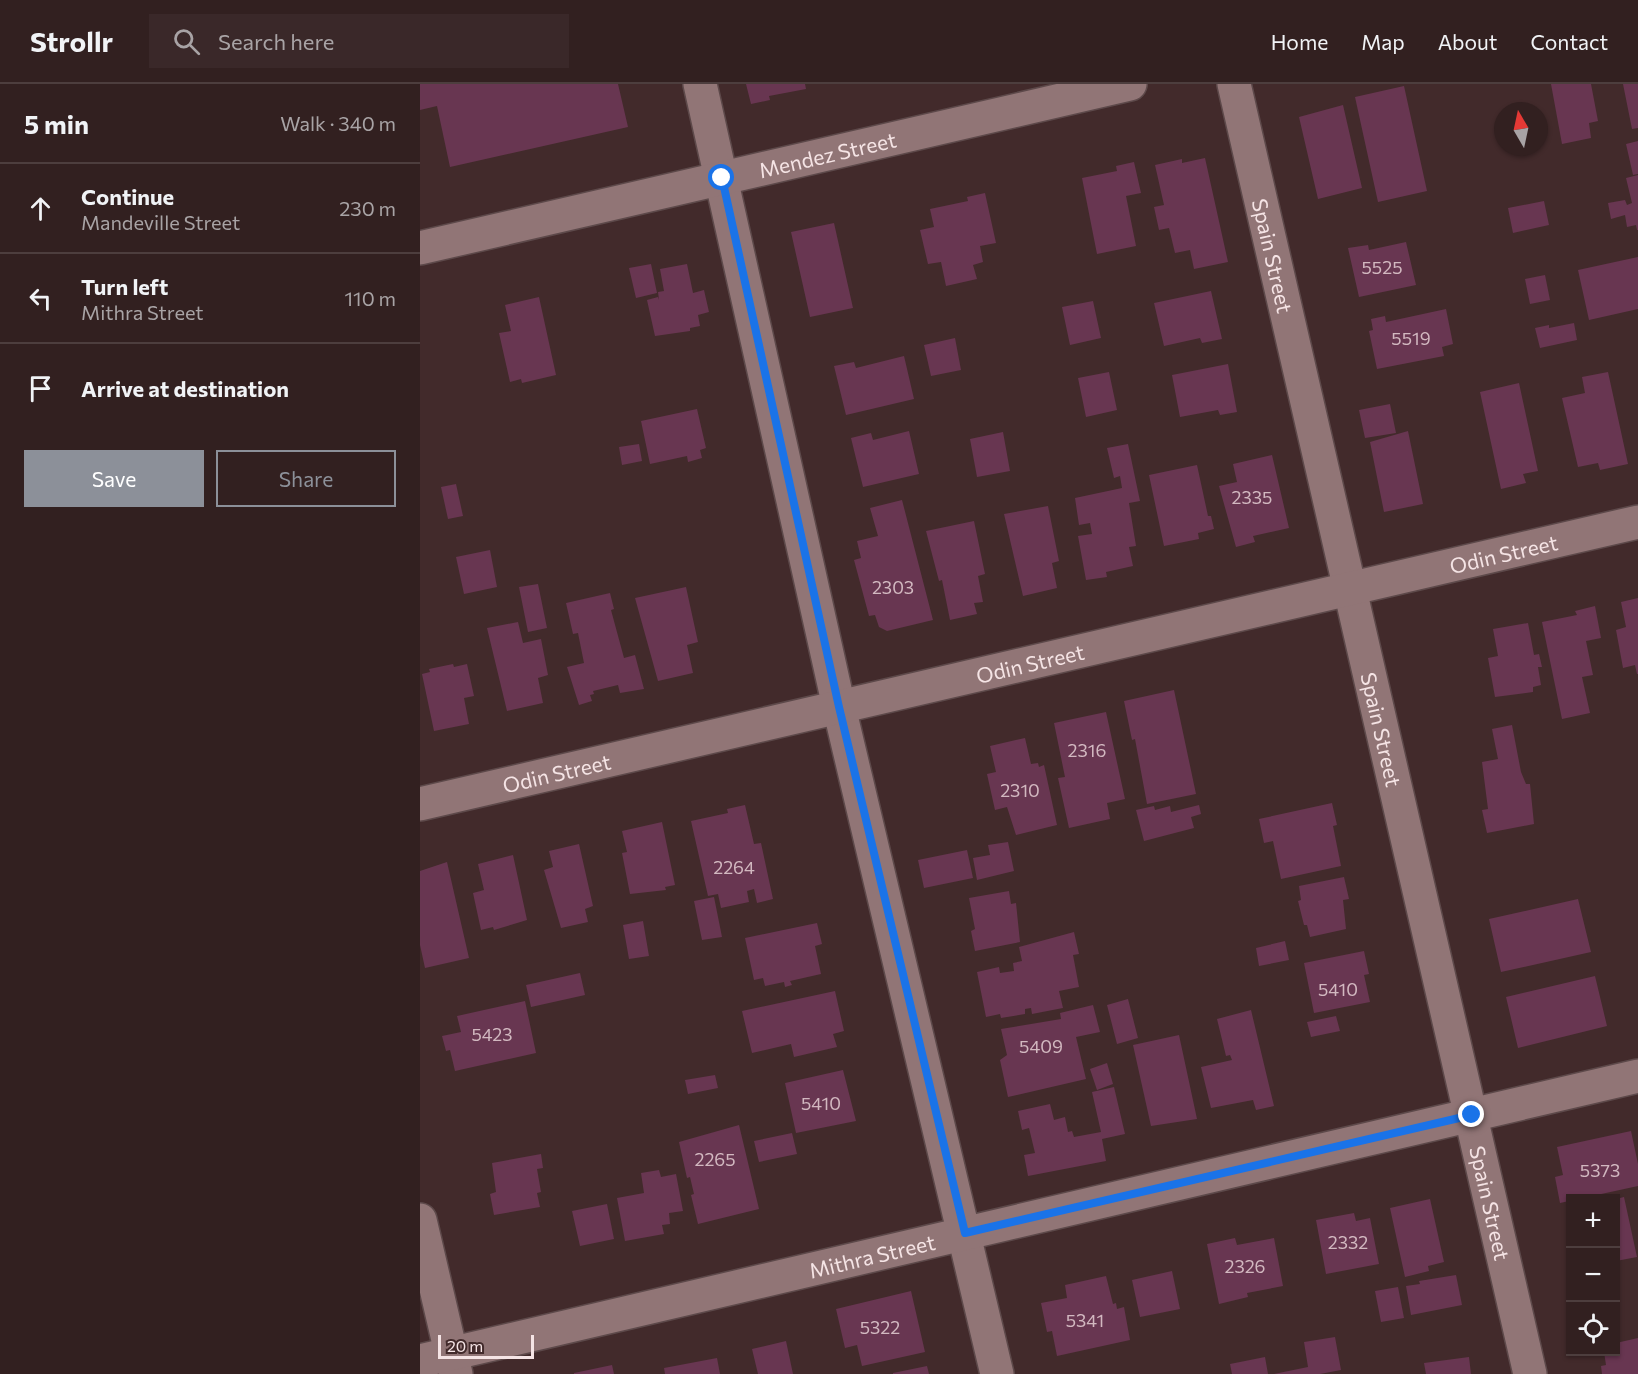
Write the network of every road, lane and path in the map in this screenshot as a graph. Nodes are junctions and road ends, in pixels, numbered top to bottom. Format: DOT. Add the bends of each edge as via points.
graph roads {
  1 [pos="700,84"];
  2 [pos="1130,84"];
  3 [pos="1234,84"];
  4 [pos="722,178"];
  5 [pos="420,248"];
  6 [pos="1638,522"];
  7 [pos="1349,589"];
  8 [pos="839,707"];
  9 [pos="420,804"];
  10 [pos="1638,1076"];
  11 [pos="1472,1115"];
  12 [pos="420,1220"];
  13 [pos="965,1233"];
  14 [pos="420,1361"];
  15 [pos="454,1364"];
  16 [pos="997,1374"];
  17 [pos="1530,1374"];
  1 -- 4 [label="street"];
  2 -- 4 [label="street, Mendez Street"];
  3 -- 7 [label="street, Spain Street"];
  4 -- 5 [label="street, Mendez Street"];
  4 -- 8 [label="street"];
  6 -- 7 [label="street, Odin Street"];
  7 -- 8 [label="street, Odin Street"];
  7 -- 11 [label="street, Spain Street"];
  8 -- 9 [label="street, Odin Street"];
  8 -- 13 [label="street"];
  10 -- 11 [label="street, Mithra Street"];
  11 -- 13 [label="street, Mithra Street"];
  11 -- 17 [label="street, Spain Street"];
  12 -- 15 [label="street"];
  13 -- 15 [label="street, Mithra Street"];
  13 -- 16 [label="street"];
  14 -- 15 [label="street, Mithra Street"];
}
